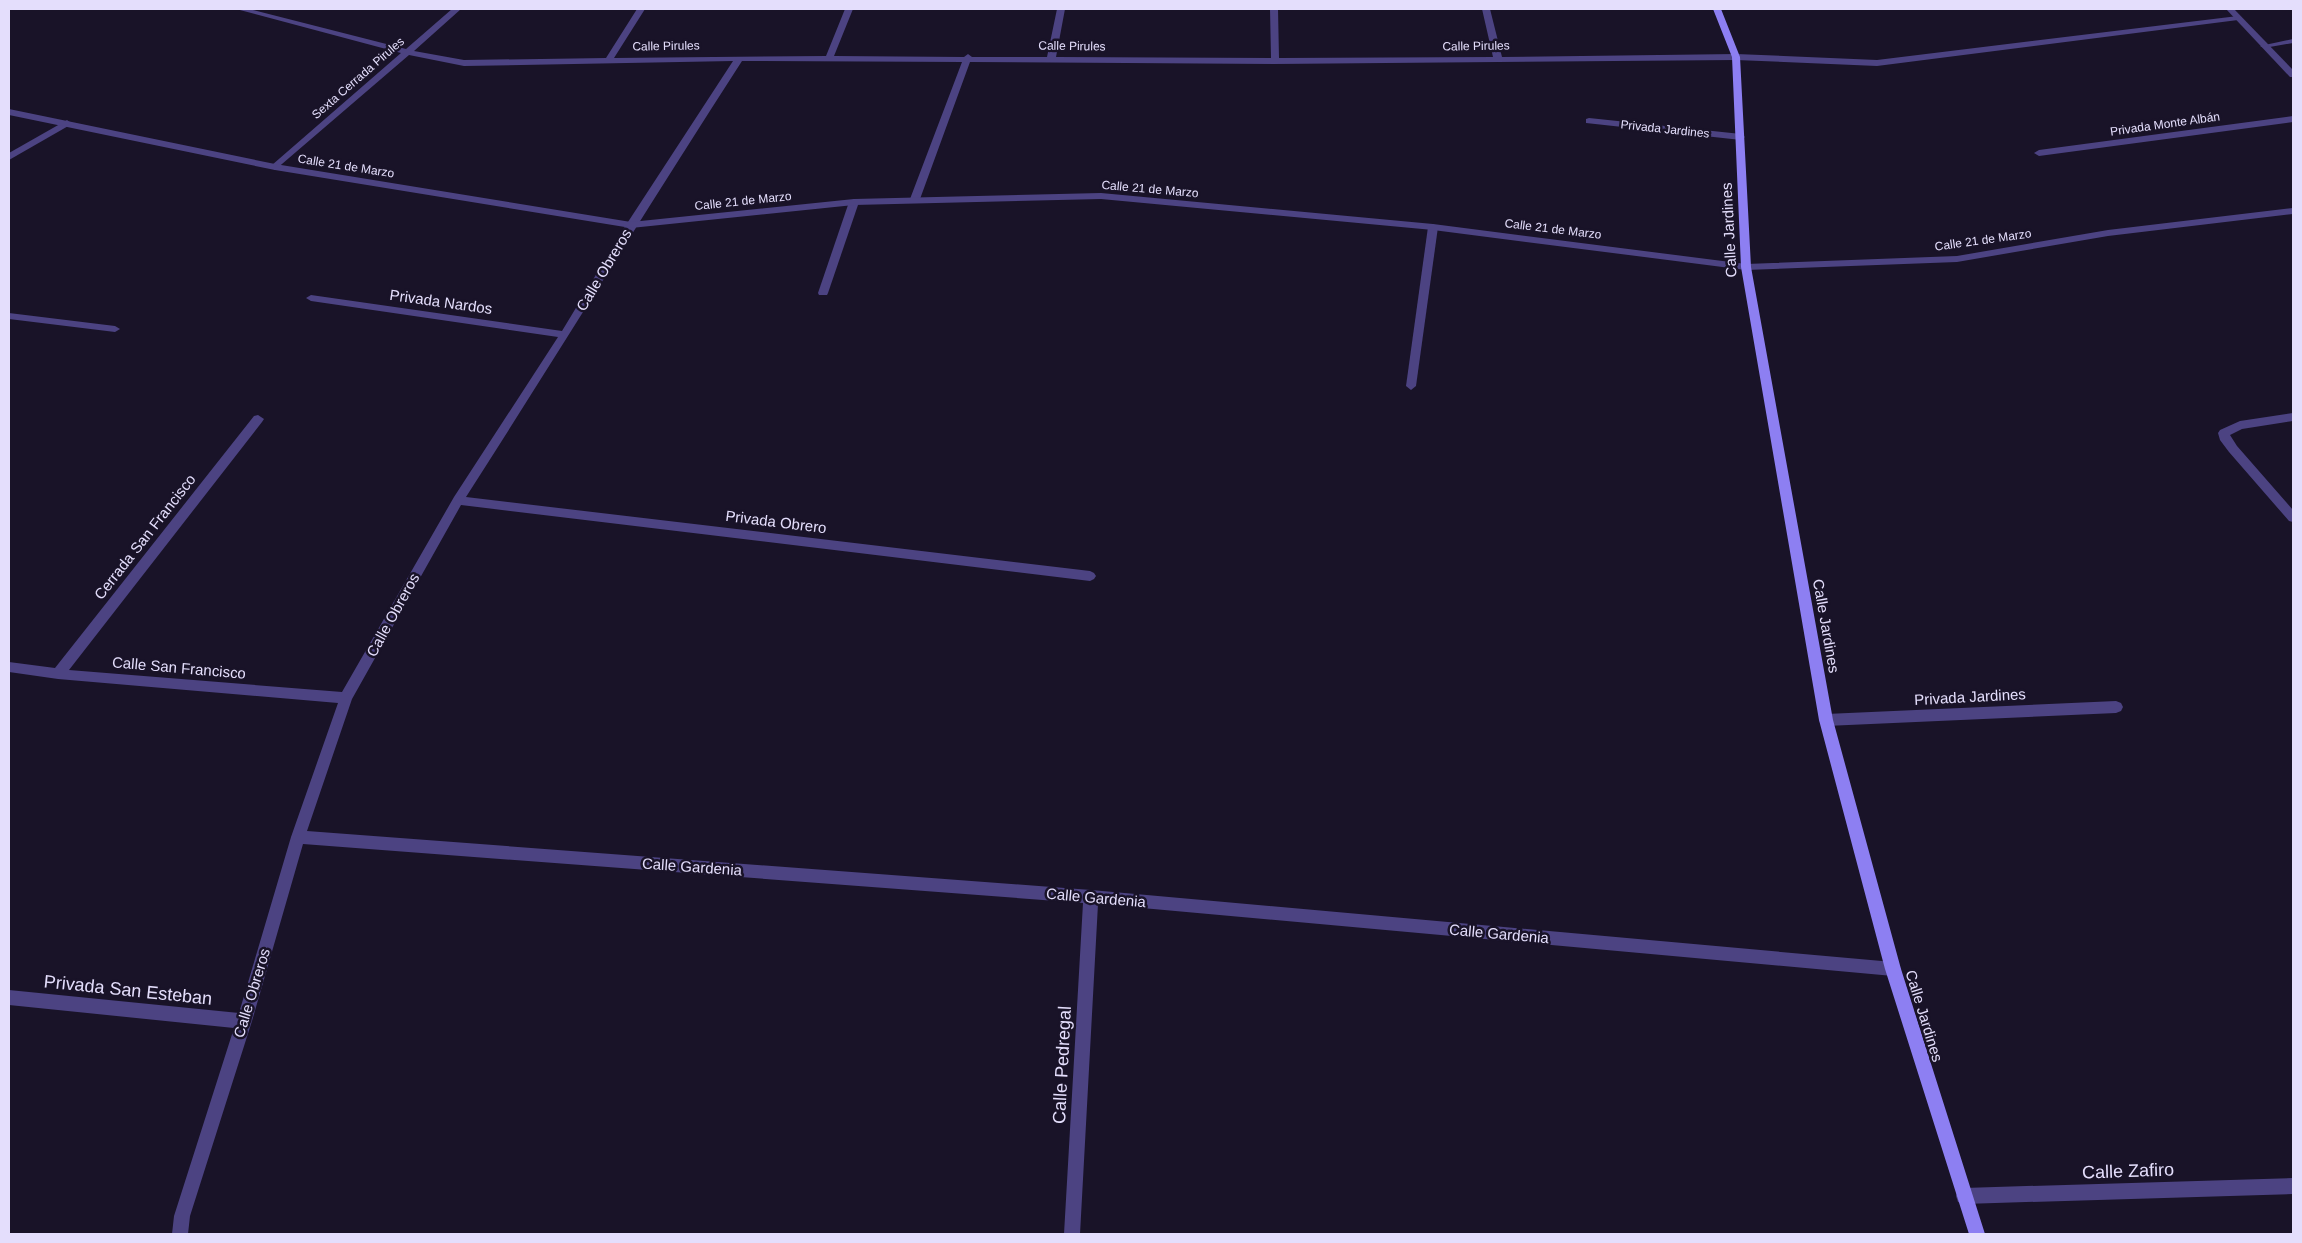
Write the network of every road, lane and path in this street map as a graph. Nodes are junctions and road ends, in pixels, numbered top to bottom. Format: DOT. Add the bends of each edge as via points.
graph roads {
  1 [pos="240,9"];
  2 [pos="457,9"];
  3 [pos="640,9"];
  4 [pos="849,9"];
  5 [pos="1061,9"];
  6 [pos="1274,9"];
  7 [pos="1486,9"];
  8 [pos="1717,9"];
  9 [pos="2230,9"];
  10 [pos="252,10"];
  11 [pos="2238,18"];
  12 [pos="2293,41"];
  13 [pos="2264,46"];
  14 [pos="408,52"];
  15 [pos="968,57"];
  16 [pos="1736,57"];
  17 [pos="738,58"];
  18 [pos="829,58"];
  19 [pos="1051,58"];
  20 [pos="1498,58"];
  21 [pos="609,59"];
  22 [pos="1275,61"];
  23 [pos="2293,75"];
  24 [pos="9,112"];
  25 [pos="2293,119"];
  26 [pos="1588,121"];
  27 [pos="66,123"];
  28 [pos="1741,138"];
  29 [pos="2039,153"];
  30 [pos="9,157"];
  31 [pos="275,166"];
  32 [pos="915,199"];
  33 [pos="854,202"];
  34 [pos="2293,211"];
  35 [pos="631,225"];
  36 [pos="1433,227"];
  37 [pos="1746,267"];
  38 [pos="823,292"];
  39 [pos="311,298"];
  40 [pos="9,316"];
  41 [pos="115,329"];
  42 [pos="566,335"];
  43 [pos="1411,386"];
  44 [pos="2293,417"];
  45 [pos="258,419"];
  46 [pos="458,500"];
  47 [pos="2293,518"];
  48 [pos="1090,576"];
  49 [pos="9,667"];
  50 [pos="58,674"];
  51 [pos="346,698"];
  52 [pos="2116,707"];
  53 [pos="1826,720"];
  54 [pos="298,837"];
  55 [pos="1092,897"];
  56 [pos="1893,969"];
  57 [pos="9,997"];
  58 [pos="244,1021"];
  59 [pos="2293,1186"];
  60 [pos="1964,1196"];
  61 [pos="180,1234"];
  62 [pos="1072,1234"];
  63 [pos="1977,1234"];
  1 -- 10 [label="street, Calle Pirules"];
  2 -- 14 [label="street, Sexta Cerrada Pirules"];
  3 -- 21 [label="street"];
  4 -- 18 [label="street"];
  5 -- 19 [label="street"];
  6 -- 22 [label="street"];
  7 -- 20 [label="street"];
  8 -- 16 [label="main road, Calle Jardines"];
  9 -- 11 [label="street"];
  10 -- 14 [label="street, Calle Pirules"];
  11 -- 13 [label="street"];
  11 -- 16 [label="street, Calle Pirules" via="1877,63"];
  12 -- 13 [label="street"];
  13 -- 23 [label="street"];
  14 -- 21 [label="street, Calle Pirules" via="464,62"];
  14 -- 31 [label="street, Sexta Cerrada Pirules"];
  15 -- 18 [label="street, Calle Pirules"];
  15 -- 19 [label="street, Calle Pirules"];
  15 -- 32 [label="street"];
  16 -- 20 [label="street, Calle Pirules"];
  16 -- 28 [label="main road, Calle Jardines"];
  17 -- 18 [label="street, Calle Pirules"];
  17 -- 21 [label="street, Calle Pirules"];
  17 -- 35 [label="street, Calle Obreros"];
  19 -- 22 [label="street, Calle Pirules"];
  20 -- 22 [label="street, Calle Pirules"];
  24 -- 27 [label="street, Calle 21 de Marzo"];
  25 -- 29 [label="street, Privada Monte Albán"];
  26 -- 28 [label="street, Privada Jardines"];
  27 -- 30 [label="street"];
  27 -- 31 [label="street, Calle 21 de Marzo"];
  28 -- 37 [label="main road, Calle Jardines"];
  31 -- 35 [label="street, Calle 21 de Marzo"];
  32 -- 33 [label="street, Calle 21 de Marzo"];
  32 -- 36 [label="street, Calle 21 de Marzo" via="1101,196"];
  33 -- 35 [label="street, Calle 21 de Marzo"];
  33 -- 38 [label="street"];
  34 -- 37 [label="street, Calle 21 de Marzo" via="2108,233 1957,259"];
  35 -- 42 [label="street, Calle Obreros"];
  36 -- 37 [label="street, Calle 21 de Marzo"];
  36 -- 43 [label="street"];
  37 -- 53 [label="main road, Calle Jardines"];
  39 -- 42 [label="street, Privada Nardos"];
  40 -- 41 [label="street"];
  42 -- 46 [label="street, Calle Obreros"];
  44 -- 47 [label="street" via="2240,425 2224,433 2233,449"];
  45 -- 50 [label="street, Cerrada San Francisco"];
  46 -- 48 [label="street, Privada Obrero"];
  46 -- 51 [label="street, Calle Obreros"];
  49 -- 50 [label="street, Calle San Francisco"];
  50 -- 51 [label="street, Calle San Francisco"];
  51 -- 54 [label="street, Calle Obreros"];
  52 -- 53 [label="street, Privada Jardines"];
  53 -- 56 [label="main road, Calle Jardines"];
  54 -- 55 [label="street, Calle Gardenia"];
  54 -- 58 [label="street, Calle Obreros"];
  55 -- 56 [label="street, Calle Gardenia"];
  55 -- 62 [label="street, Calle Pedregal"];
  56 -- 60 [label="main road, Calle Jardines"];
  57 -- 58 [label="street, Privada San Esteban"];
  58 -- 61 [label="street, Calle Obreros" via="182,1216"];
  59 -- 60 [label="street, Calle Zafiro"];
  60 -- 63 [label="main road, Calle Jardines"];
}
